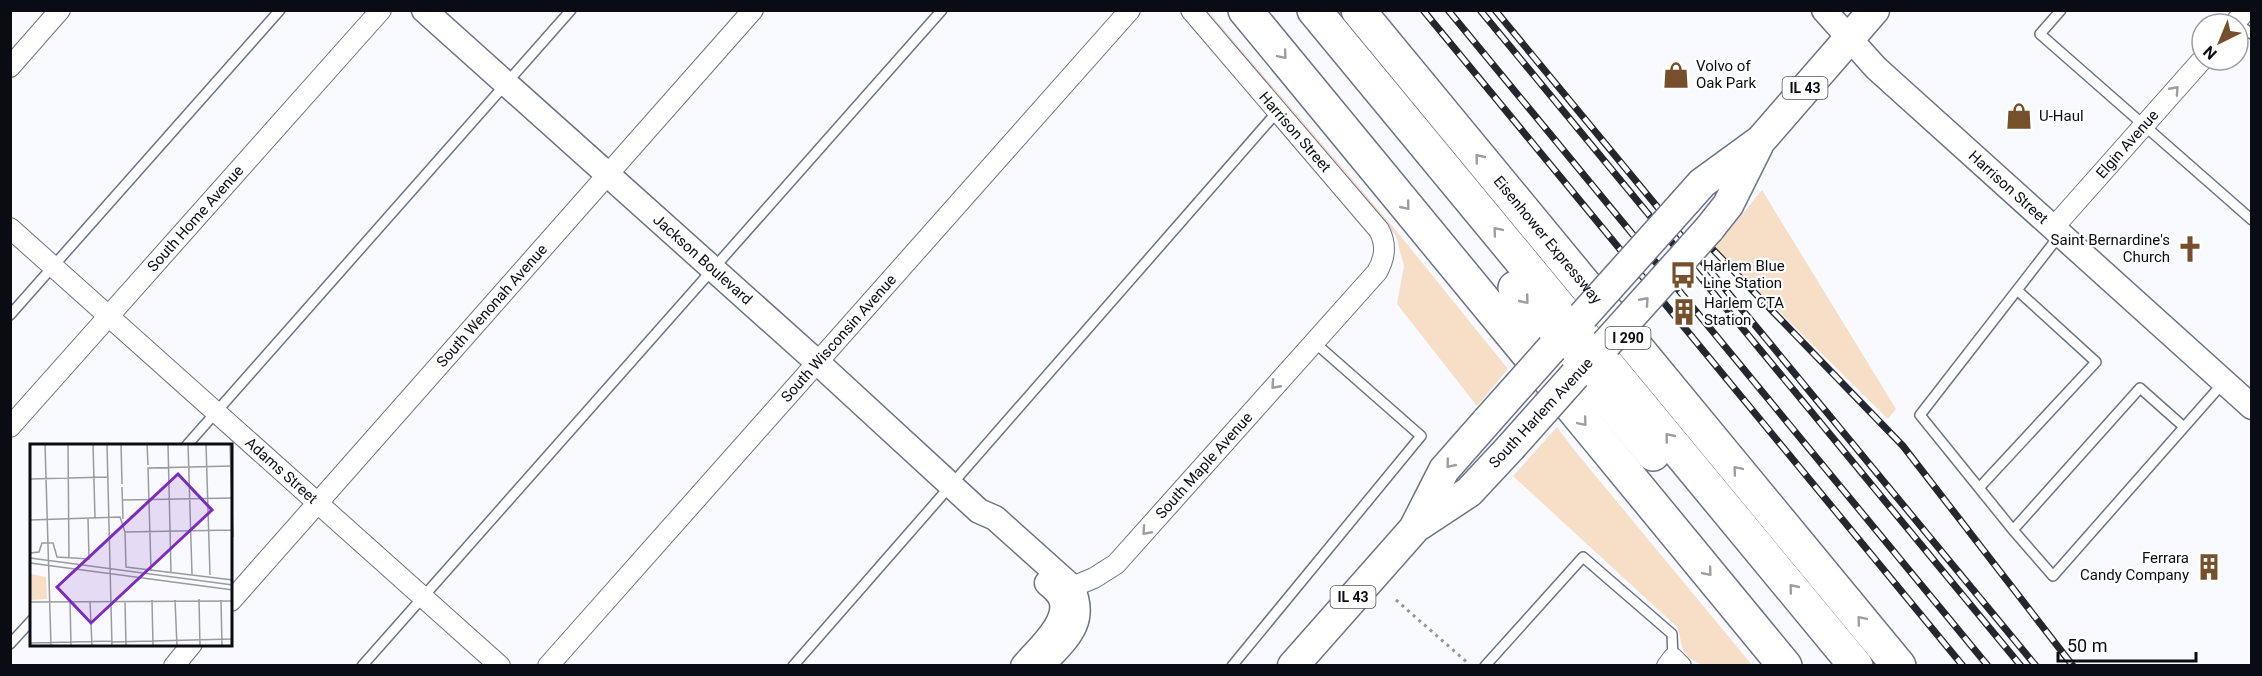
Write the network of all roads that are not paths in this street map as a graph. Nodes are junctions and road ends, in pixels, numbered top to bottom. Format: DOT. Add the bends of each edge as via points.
graph roads {
  1 [pos="60,10"];
  2 [pos="280,10"];
  3 [pos="381,10"];
  4 [pos="424,10"];
  5 [pos="571,10"];
  6 [pos="753,10"];
  7 [pos="942,10"];
  8 [pos="1130,10"];
  9 [pos="1191,10"];
  10 [pos="1245,10"];
  11 [pos="1288,10"];
  12 [pos="1314,10"];
  13 [pos="1358,10"];
  14 [pos="1824,10"];
  15 [pos="1874,10"];
  16 [pos="2061,10"];
  17 [pos="1850,38"];
  18 [pos="10,67"];
  19 [pos="2191,72"];
  20 [pos="506,84"];
  21 [pos="1277,112"];
  22 [pos="2144,125"];
  23 [pos="1761,140"];
  24 [pos="608,175"];
  25 [pos="2252,220"];
  26 [pos="10,228"];
  27 [pos="2057,231"];
  28 [pos="1384,260"];
  29 [pos="54,267"];
  30 [pos="713,269"];
  31 [pos="2017,290"];
  32 [pos="10,315"];
  33 [pos="109,316"];
  34 [pos="1567,332"];
  35 [pos="1314,342"];
  36 [pos="1590,360"];
  37 [pos="817,362"];
  38 [pos="2224,382"];
  39 [pos="2252,407"];
  40 [pos="216,412"];
  41 [pos="10,427"];
  42 [pos="2184,427"];
  43 [pos="188,444"];
  44 [pos="951,484"];
  45 [pos="1979,488"];
  46 [pos="318,503"];
  47 [pos="1414,528"];
  48 [pos="2013,530"];
  49 [pos="1065,590"];
  50 [pos="423,597"];
  51 [pos="232,600"];
  52 [pos="30,622"];
  53 [pos="10,644"];
  54 [pos="191,646"];
  55 [pos="1674,663"];
  56 [pos="174,666"];
  57 [pos="362,666"];
  58 [pos="500,666"];
  59 [pos="548,666"];
  60 [pos="793,666"];
  61 [pos="1023,666"];
  62 [pos="1042,666"];
  63 [pos="1232,666"];
  64 [pos="1293,666"];
  65 [pos="1485,666"];
  66 [pos="1785,666"];
  67 [pos="1829,666"];
  68 [pos="1856,666"];
  69 [pos="1899,666"];
  1 -- 18 [label="street"];
  2 -- 29 [label="lane"];
  3 -- 33 [label="street, South Home Avenue"];
  4 -- 20 [label="street, Jackson Boulevard"];
  5 -- 20 [label="lane"];
  6 -- 24 [label="street, South Wenonah Avenue"];
  7 -- 30 [label="lane"];
  8 -- 37 [label="street, South Wisconsin Avenue"];
  9 -- 21 [label="street, Harrison Street"];
  10 -- 66 [label="highway, one-way"];
  11 -- 34 [label="highway, one-way"];
  34 -- 12 [label="highway, one-way"];
  69 -- 13 [label="highway, Eisenhower Expressway / I 290, one-way"];
  14 -- 17 [label="street, Harrison Street"];
  15 -- 17 [label="main road, South Harlem Avenue / IL 43"];
  16 -- 22 [label="lane" via="2040,34"];
  17 -- 23 [label="main road, South Harlem Avenue / IL 43"];
  17 -- 27 [label="street, Harrison Street" via="1875,68"];
  22 -- 19 [label="street, Elgin Avenue, one-way"];
  20 -- 24 [label="street, Jackson Boulevard"];
  20 -- 40 [label="lane"];
  21 -- 28 [label="street, Harrison Street" via="1379,230 1384,239"];
  21 -- 44 [label="lane"];
  22 -- 25 [label="lane"];
  22 -- 27 [label="street, Elgin Avenue"];
  23 -- 34 [label="main road, South Harlem Avenue / IL 43, bridge" via="1702,183"];
  36 -- 23 [label="main road, South Harlem Avenue / IL 43, one-way, bridge" via="1728,205"];
  24 -- 30 [label="street, Jackson Boulevard"];
  24 -- 46 [label="street, South Wenonah Avenue"];
  26 -- 29 [label="street, Adams Street"];
  27 -- 31 [label="lane"];
  27 -- 38 [label="street, Harrison Street"];
  28 -- 35 [label="street, South Maple Avenue"];
  29 -- 32 [label="lane"];
  29 -- 33 [label="street, Adams Street"];
  30 -- 37 [label="street, Jackson Boulevard"];
  30 -- 50 [label="lane"];
  31 -- 45 [label="lane" via="1920,415"];
  31 -- 45 [label="lane" via="2096,362"];
  33 -- 40 [label="street, Adams Street"];
  33 -- 41 [label="street, South Home Avenue"];
  34 -- 36 [label="highway"];
  34 -- 47 [label="main road, South Harlem Avenue / IL 43, one-way, bridge" via="1444,470"];
  35 -- 49 [label="street, South Maple Avenue, one-way" via="1116,564"];
  35 -- 63 [label="lane" via="1421,436"];
  36 -- 47 [label="main road, South Harlem Avenue / IL 43, bridge" via="1469,492"];
  36 -- 67 [label="highway"];
  68 -- 36 [label="highway, one-way"];
  37 -- 44 [label="street, Jackson Boulevard"];
  37 -- 59 [label="street, South Wisconsin Avenue"];
  38 -- 39 [label="street, Harrison Street"];
  38 -- 42 [label="lane"];
  40 -- 43 [label="lane"];
  40 -- 46 [label="street, Adams Street"];
  42 -- 48 [label="lane" via="2140,388"];
  42 -- 48 [label="lane" via="2053,576"];
  44 -- 49 [label="street, Jackson Boulevard" via="979,511 995,518"];
  44 -- 60 [label="lane"];
  45 -- 48 [label="lane"];
  46 -- 50 [label="street, Adams Street"];
  46 -- 51 [label="street, South Wenonah Avenue"];
  47 -- 64 [label="main road, South Harlem Avenue / IL 43"];
  49 -- 61 [label="street" via="1054,631"];
  49 -- 62 [label="street" via="1078,600 1077,623"];
  50 -- 57 [label="lane"];
  50 -- 58 [label="street, Adams Street"];
  52 -- 53 [label="lane"];
  54 -- 56 [label="street"];
  55 -- 65 [label="lane" via="1672,634 1583,557"];
}
